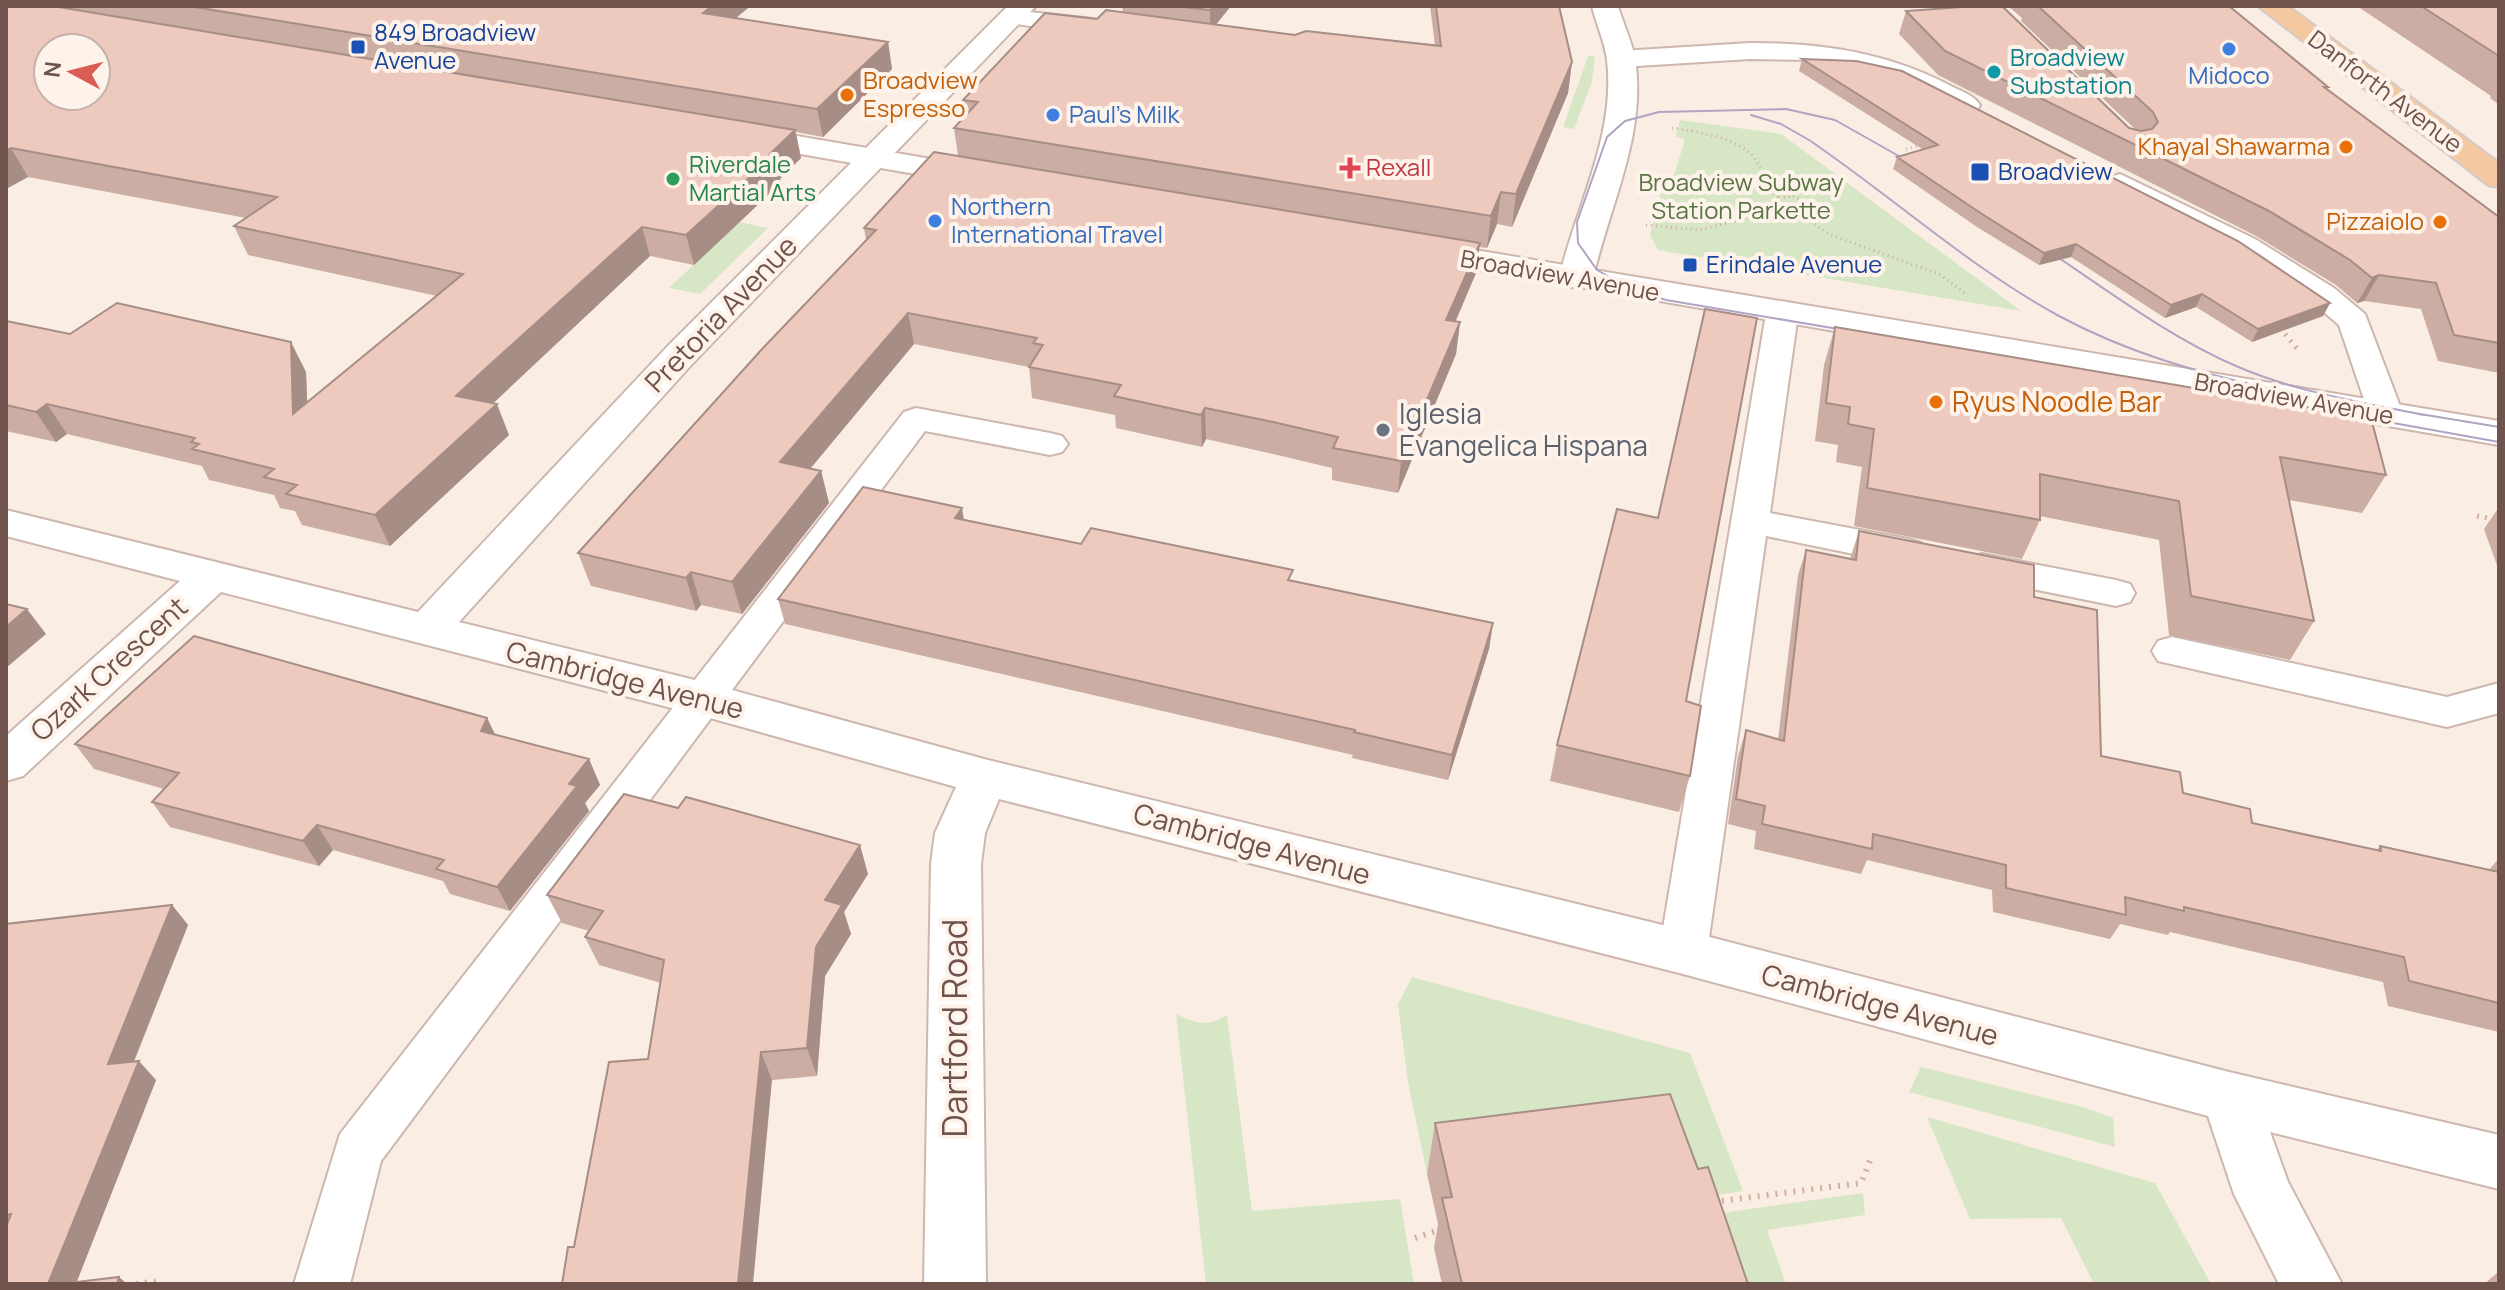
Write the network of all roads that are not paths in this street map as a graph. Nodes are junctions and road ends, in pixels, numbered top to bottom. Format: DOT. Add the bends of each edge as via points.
graph roads {
  1 [pos="1605,6"];
  2 [pos="2271,6"];
  3 [pos="1018,11"];
  4 [pos="1123,31"];
  5 [pos="1621,59"];
  6 [pos="1984,113"];
  7 [pos="715,131"];
  8 [pos="873,158"];
  9 [pos="2095,170"];
  10 [pos="2499,178"];
  11 [pos="1006,180"];
  12 [pos="1391,246"];
  13 [pos="1576,278"];
  14 [pos="1782,314"];
  15 [pos="2386,414"];
  16 [pos="2499,433"];
  17 [pos="1050,444"];
  18 [pos="1750,521"];
  19 [pos="6,523"];
  20 [pos="213,575"];
  21 [pos="2116,593"];
  22 [pos="426,630"];
  23 [pos="2172,651"];
  24 [pos="2499,698"];
  25 [pos="703,699"];
  26 [pos="6,763"];
  27 [pos="984,777"];
  28 [pos="1683,952"];
  29 [pos="2229,1097"];
  30 [pos="2499,1162"];
  31 [pos="322,1284"];
  32 [pos="955,1284"];
  33 [pos="2311,1284"];
  1 -- 5 [label="street"];
  2 -- 10 [label="main road, Danforth Avenue"];
  3 -- 4 [label="lane"];
  3 -- 8 [label="street, Pretoria Avenue"];
  5 -- 6 [label="lane" via="1779,51 1842,55 1909,74"];
  5 -- 13 [label="street" via="1617,137"];
  7 -- 8 [label="street"];
  8 -- 11 [label="street"];
  8 -- 22 [label="street, Pretoria Avenue" via="679,356"];
  9 -- 15 [label="lane" via="2244,245 2323,295 2354,321"];
  12 -- 13 [label="street, Broadview Avenue"];
  13 -- 14 [label="street, Broadview Avenue"];
  14 -- 15 [label="street, Broadview Avenue"];
  14 -- 18 [label="lane"];
  15 -- 16 [label="street, Broadview Avenue"];
  17 -- 25 [label="lane" via="916,419"];
  18 -- 21 [label="lane"];
  18 -- 28 [label="lane"];
  19 -- 20 [label="street, Cambridge Avenue"];
  20 -- 22 [label="street, Cambridge Avenue"];
  20 -- 26 [label="street, Ozark Crescent"];
  22 -- 25 [label="street, Cambridge Avenue"];
  23 -- 24 [label="lane" via="2447,712"];
  25 -- 27 [label="street, Cambridge Avenue"];
  25 -- 31 [label="lane" via="358,1151"];
  27 -- 28 [label="street, Cambridge Avenue"];
  27 -- 32 [label="street, Dartford Road" via="960,833 956,864"];
  28 -- 29 [label="street, Cambridge Avenue"];
  29 -- 30 [label="street, Cambridge Avenue"];
  29 -- 33 [label="street" via="2263,1194"];
}
